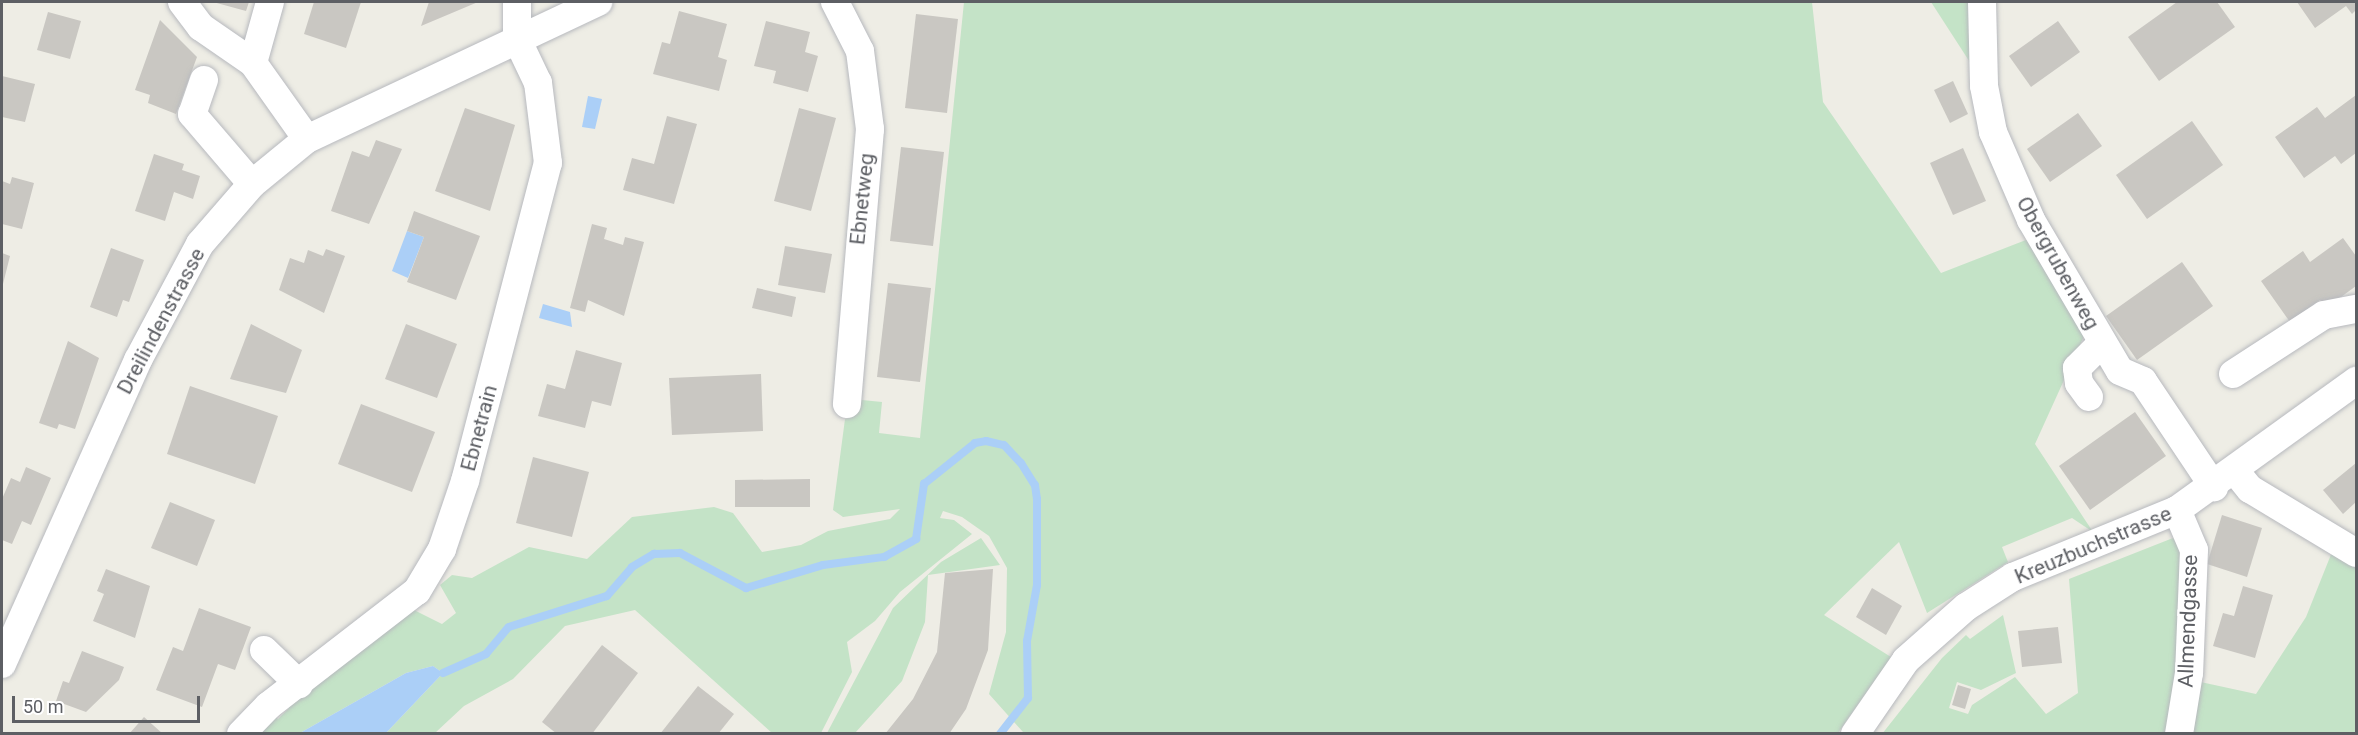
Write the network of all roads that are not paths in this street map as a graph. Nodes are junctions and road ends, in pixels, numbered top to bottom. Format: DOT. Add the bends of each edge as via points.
graph roads {
  1 [pos="182,2"];
  2 [pos="270,2"];
  3 [pos="517,2"];
  4 [pos="598,2"];
  5 [pos="835,2"];
  6 [pos="1982,2"];
  7 [pos="517,39"];
  8 [pos="253,63"];
  9 [pos="204,80"];
  10 [pos="307,139"];
  11 [pos="252,184"];
  12 [pos="2356,309"];
  13 [pos="2102,343"];
  14 [pos="2233,374"];
  15 [pos="2356,381"];
  16 [pos="2089,397"];
  17 [pos="847,404"];
  18 [pos="2225,480"];
  19 [pos="2177,510"];
  20 [pos="2356,553"];
  21 [pos="264,650"];
  22 [pos="2,664"];
  23 [pos="299,684"];
  24 [pos="242,734"];
  25 [pos="1855,734"];
  26 [pos="2179,734"];
  1 -- 8 [label="street" via="201,27"];
  2 -- 8 [label="street"];
  3 -- 7 [label="street"];
  4 -- 7 [label="street, Dreilindenstrasse"];
  5 -- 17 [label="street, Ebnetweg" via="860,51 870,129"];
  6 -- 13 [label="street, Obergrubenweg" via="1984,86 1993,132 2031,220"];
  7 -- 10 [label="street, Dreilindenstrasse"];
  7 -- 23 [label="street, Ebnetrain" via="538,83 548,163 450,526 432,571 417,591"];
  8 -- 10 [label="street"];
  9 -- 11 [label="street" via="192,114"];
  10 -- 11 [label="street, Dreilindenstrasse"];
  11 -- 22 [label="street, Dreilindenstrasse" via="200,244 138,360"];
  12 -- 14 [label="street" via="2324,315"];
  13 -- 16 [label="street" via="2077,368 2079,382"];
  13 -- 18 [label="street, Obergrubenweg" via="2120,371 2143,381"];
  15 -- 18 [label="street, Kreuzbuchstrasse"];
  18 -- 19 [label="street, Kreuzbuchstrasse"];
  18 -- 20 [label="street, Obergrubenweg" via="2250,489"];
  19 -- 25 [label="street, Kreuzbuchstrasse" via="2013,577 1966,607 1906,660"];
  19 -- 26 [label="street, Allmendgasse" via="2194,550 2189,674"];
  21 -- 23 [label="street"];
  23 -- 24 [label="street, Ebnetrain"];
}
